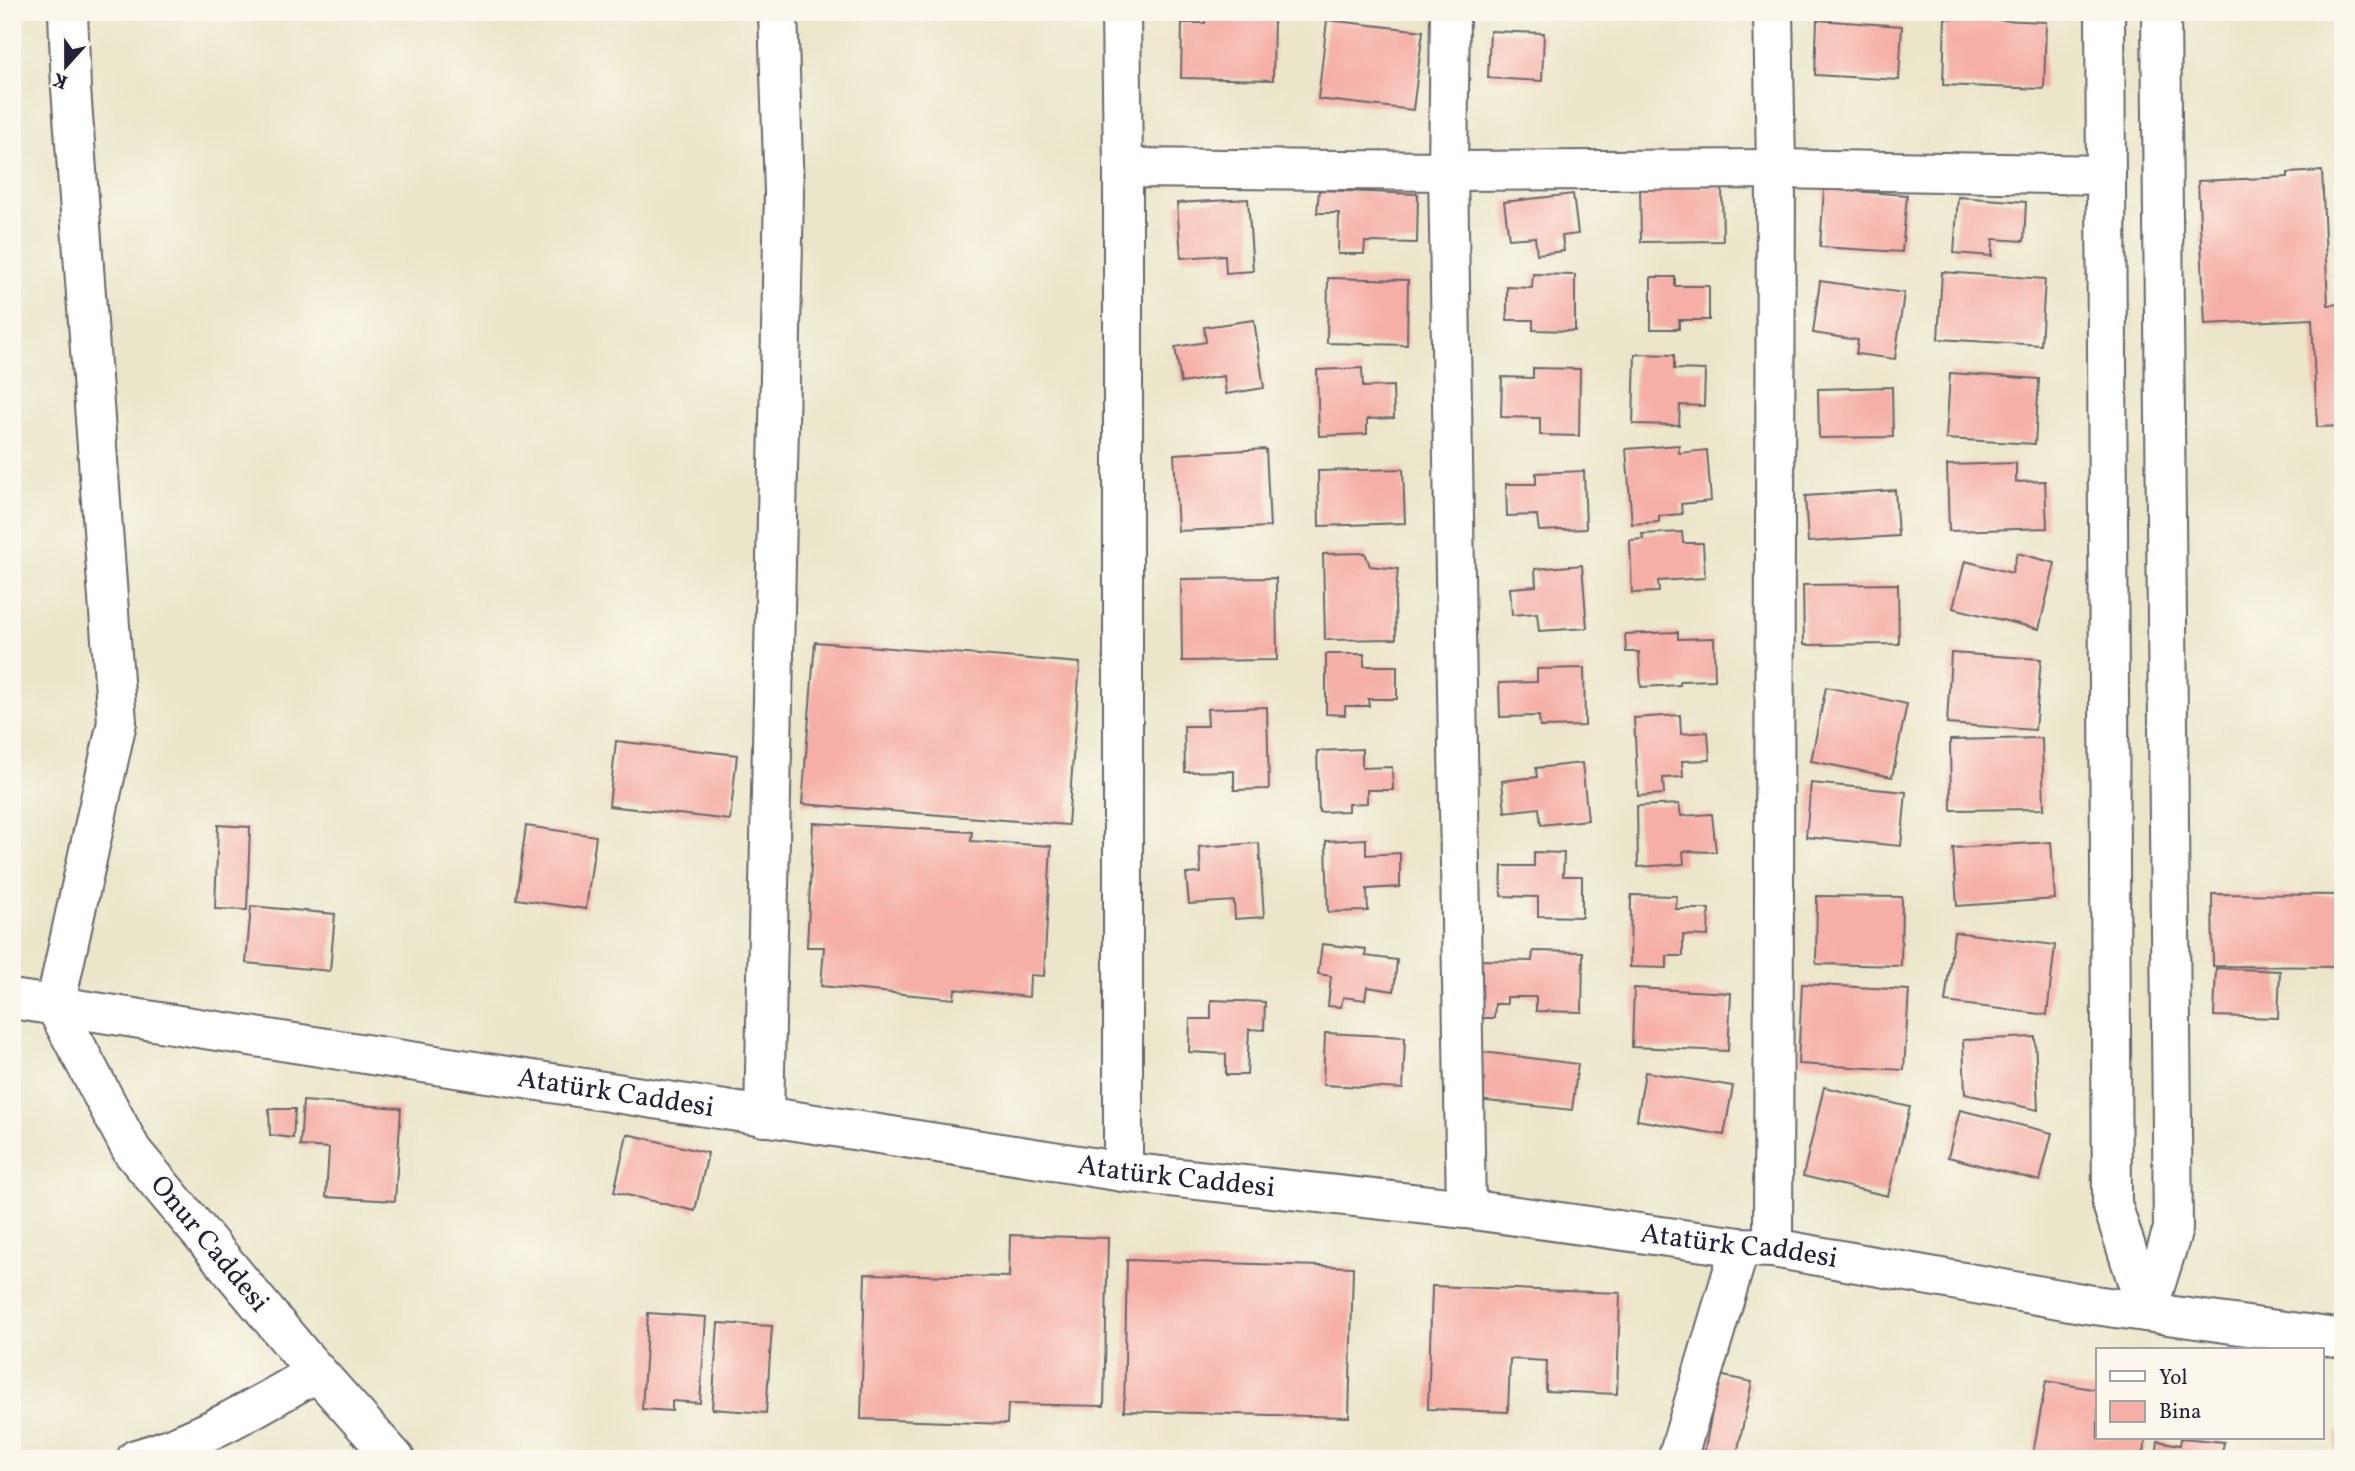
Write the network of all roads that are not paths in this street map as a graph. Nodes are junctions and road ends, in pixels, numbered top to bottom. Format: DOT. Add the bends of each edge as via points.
graph roads {
  1 [pos="68,12"];
  2 [pos="778,12"];
  3 [pos="1121,12"];
  4 [pos="1450,12"];
  5 [pos="1773,12"];
  6 [pos="2105,12"];
  7 [pos="2161,12"];
  8 [pos="1123,168"];
  9 [pos="1775,169"];
  10 [pos="1448,171"];
  11 [pos="2106,175"];
  12 [pos="12,999"];
  13 [pos="55,1006"];
  14 [pos="764,1117"];
  15 [pos="1123,1172"];
  16 [pos="1466,1209"];
  17 [pos="1757,1248"];
  18 [pos="2147,1312"];
  19 [pos="2343,1339"];
  20 [pos="317,1372"];
  21 [pos="136,1459"];
  22 [pos="395,1459"];
  23 [pos="1677,1459"];
  1 -- 13 [label="street" via="117,722"];
  2 -- 14 [label="street" via="784,192"];
  3 -- 8 [label="street"];
  4 -- 10 [label="street"];
  5 -- 9 [label="street"];
  6 -- 11 [label="street"];
  7 -- 18 [label="street" via="2173,1229"];
  8 -- 10 [label="street"];
  8 -- 15 [label="street"];
  9 -- 10 [label="street"];
  9 -- 11 [label="street"];
  9 -- 17 [label="street"];
  10 -- 16 [label="street"];
  11 -- 18 [label="street" via="2112,1204"];
  12 -- 13 [label="street, Atatürk Caddesi"];
  13 -- 14 [label="street, Atatürk Caddesi"];
  13 -- 20 [label="street, Onur Caddesi" via="132,1151"];
  14 -- 15 [label="street, Atatürk Caddesi"];
  15 -- 16 [label="street, Atatürk Caddesi"];
  16 -- 17 [label="street, Atatürk Caddesi"];
  17 -- 18 [label="street, Atatürk Caddesi"];
  17 -- 23 [label="street"];
  18 -- 19 [label="street, Atatürk Caddesi"];
  20 -- 21 [label="street" via="258,1407"];
  20 -- 22 [label="street, Onur Caddesi"];
}
